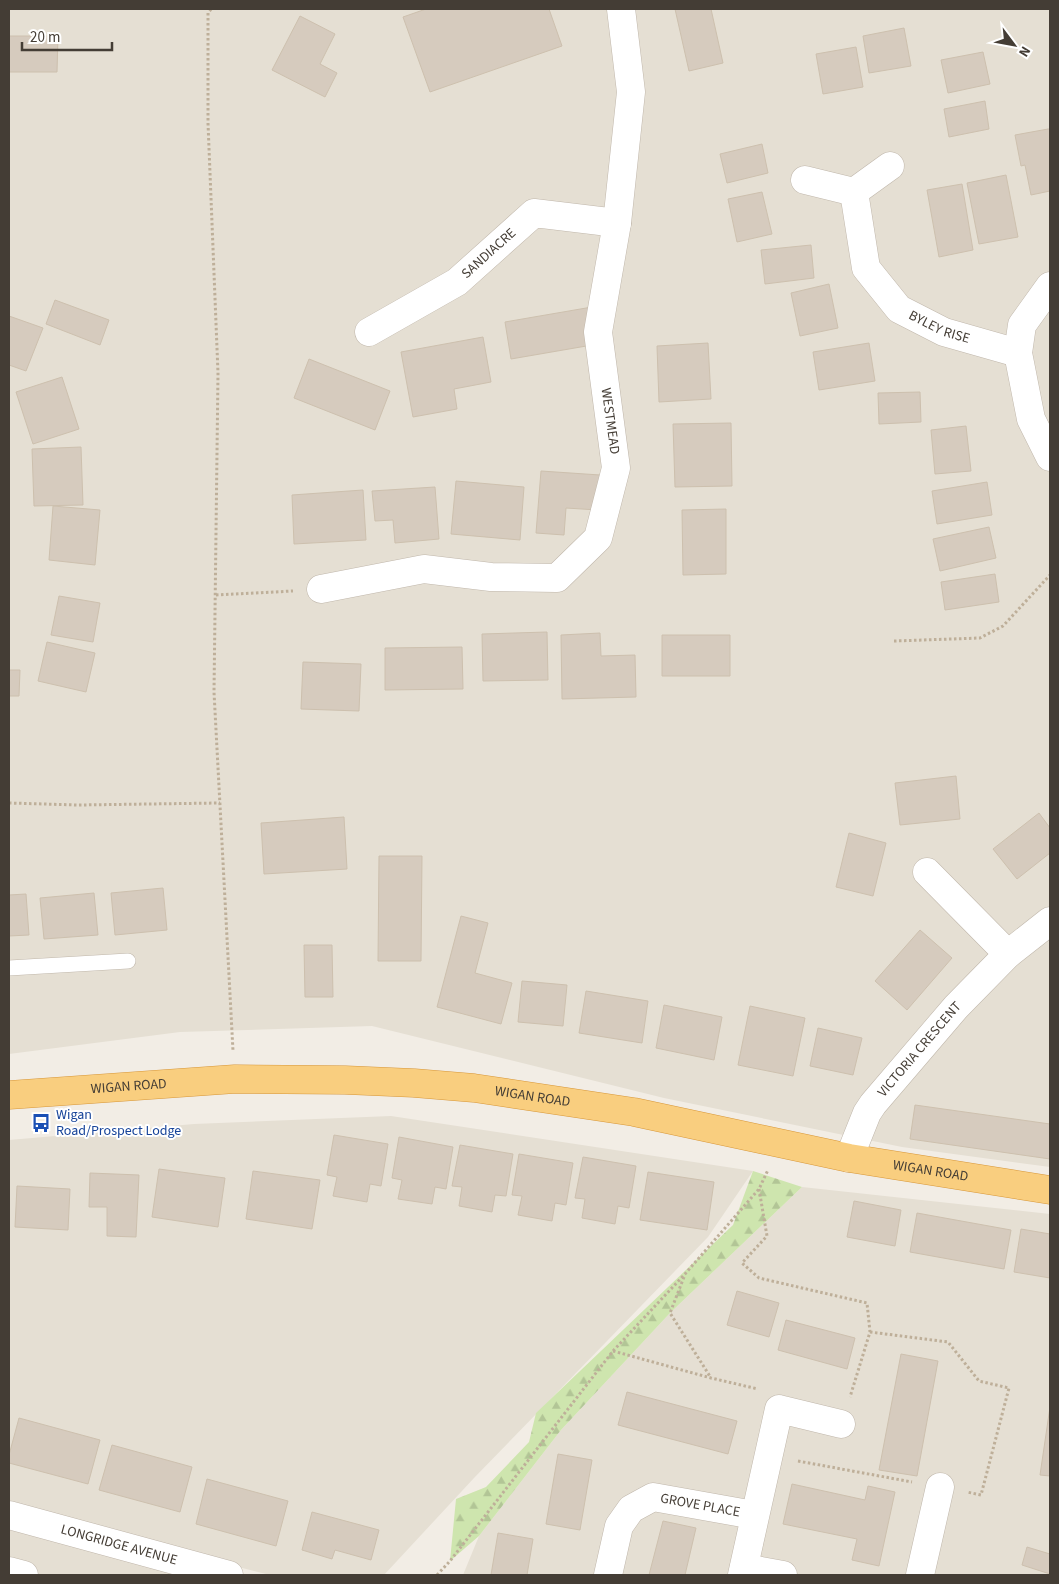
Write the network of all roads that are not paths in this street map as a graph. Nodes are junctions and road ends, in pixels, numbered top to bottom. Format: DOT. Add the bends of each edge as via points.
graph roads {
  1 [pos="621,9"];
  2 [pos="890,166"];
  3 [pos="805,180"];
  4 [pos="854,192"];
  5 [pos="617,222"];
  6 [pos="1050,286"];
  7 [pos="369,332"];
  8 [pos="1018,353"];
  9 [pos="1050,457"];
  10 [pos="321,589"];
  11 [pos="926,872"];
  12 [pos="1050,921"];
  13 [pos="1008,954"];
  14 [pos="128,961"];
  15 [pos="9,968"];
  16 [pos="9,1095"];
  17 [pos="849,1158"];
  18 [pos="1050,1190"];
  19 [pos="841,1424"];
  20 [pos="940,1487"];
  21 [pos="9,1515"];
  22 [pos="754,1515"];
  23 [pos="170,1568"];
  24 [pos="9,1571"];
  25 [pos="743,1572"];
  26 [pos="24,1575"];
  27 [pos="229,1575"];
  28 [pos="608,1575"];
  29 [pos="783,1575"];
  30 [pos="920,1575"];
  1 -- 5 [label="street, WESTMEAD" via="631,92"];
  2 -- 4 [label="street"];
  3 -- 4 [label="street"];
  4 -- 8 [label="street, BYLEY RISE" via="866,268 899,309 944,332"];
  5 -- 7 [label="street, SANDIACRE" via="534,213 457,282"];
  5 -- 10 [label="street, WESTMEAD" via="598,332 616,468 598,538 557,578 491,577 424,569"];
  6 -- 8 [label="street" via="1022,325"];
  8 -- 9 [label="street" via="1031,419"];
  11 -- 13 [label="street"];
  12 -- 13 [label="street, VICTORIA CRESCENT"];
  13 -- 17 [label="street, VICTORIA CRESCENT" via="956,1007 873,1104"];
  14 -- 15 [label="lane"];
  16 -- 17 [label="highway, WIGAN ROAD" via="234,1079 414,1083 474,1088 634,1112"];
  17 -- 18 [label="highway, WIGAN ROAD"];
  19 -- 22 [label="street, GROVE PLACE" via="779,1409"];
  20 -- 30 [label="street"];
  21 -- 23 [label="street, LONGRIDGE AVENUE"];
  22 -- 25 [label="street, GROVE PLACE"];
  22 -- 28 [label="street, GROVE PLACE" via="653,1497 631,1509 619,1526"];
  23 -- 27 [label="street, LONGRIDGE AVENUE"];
  24 -- 26 [label="street"];
  25 -- 29 [label="street, GROVE PLACE"];
}
